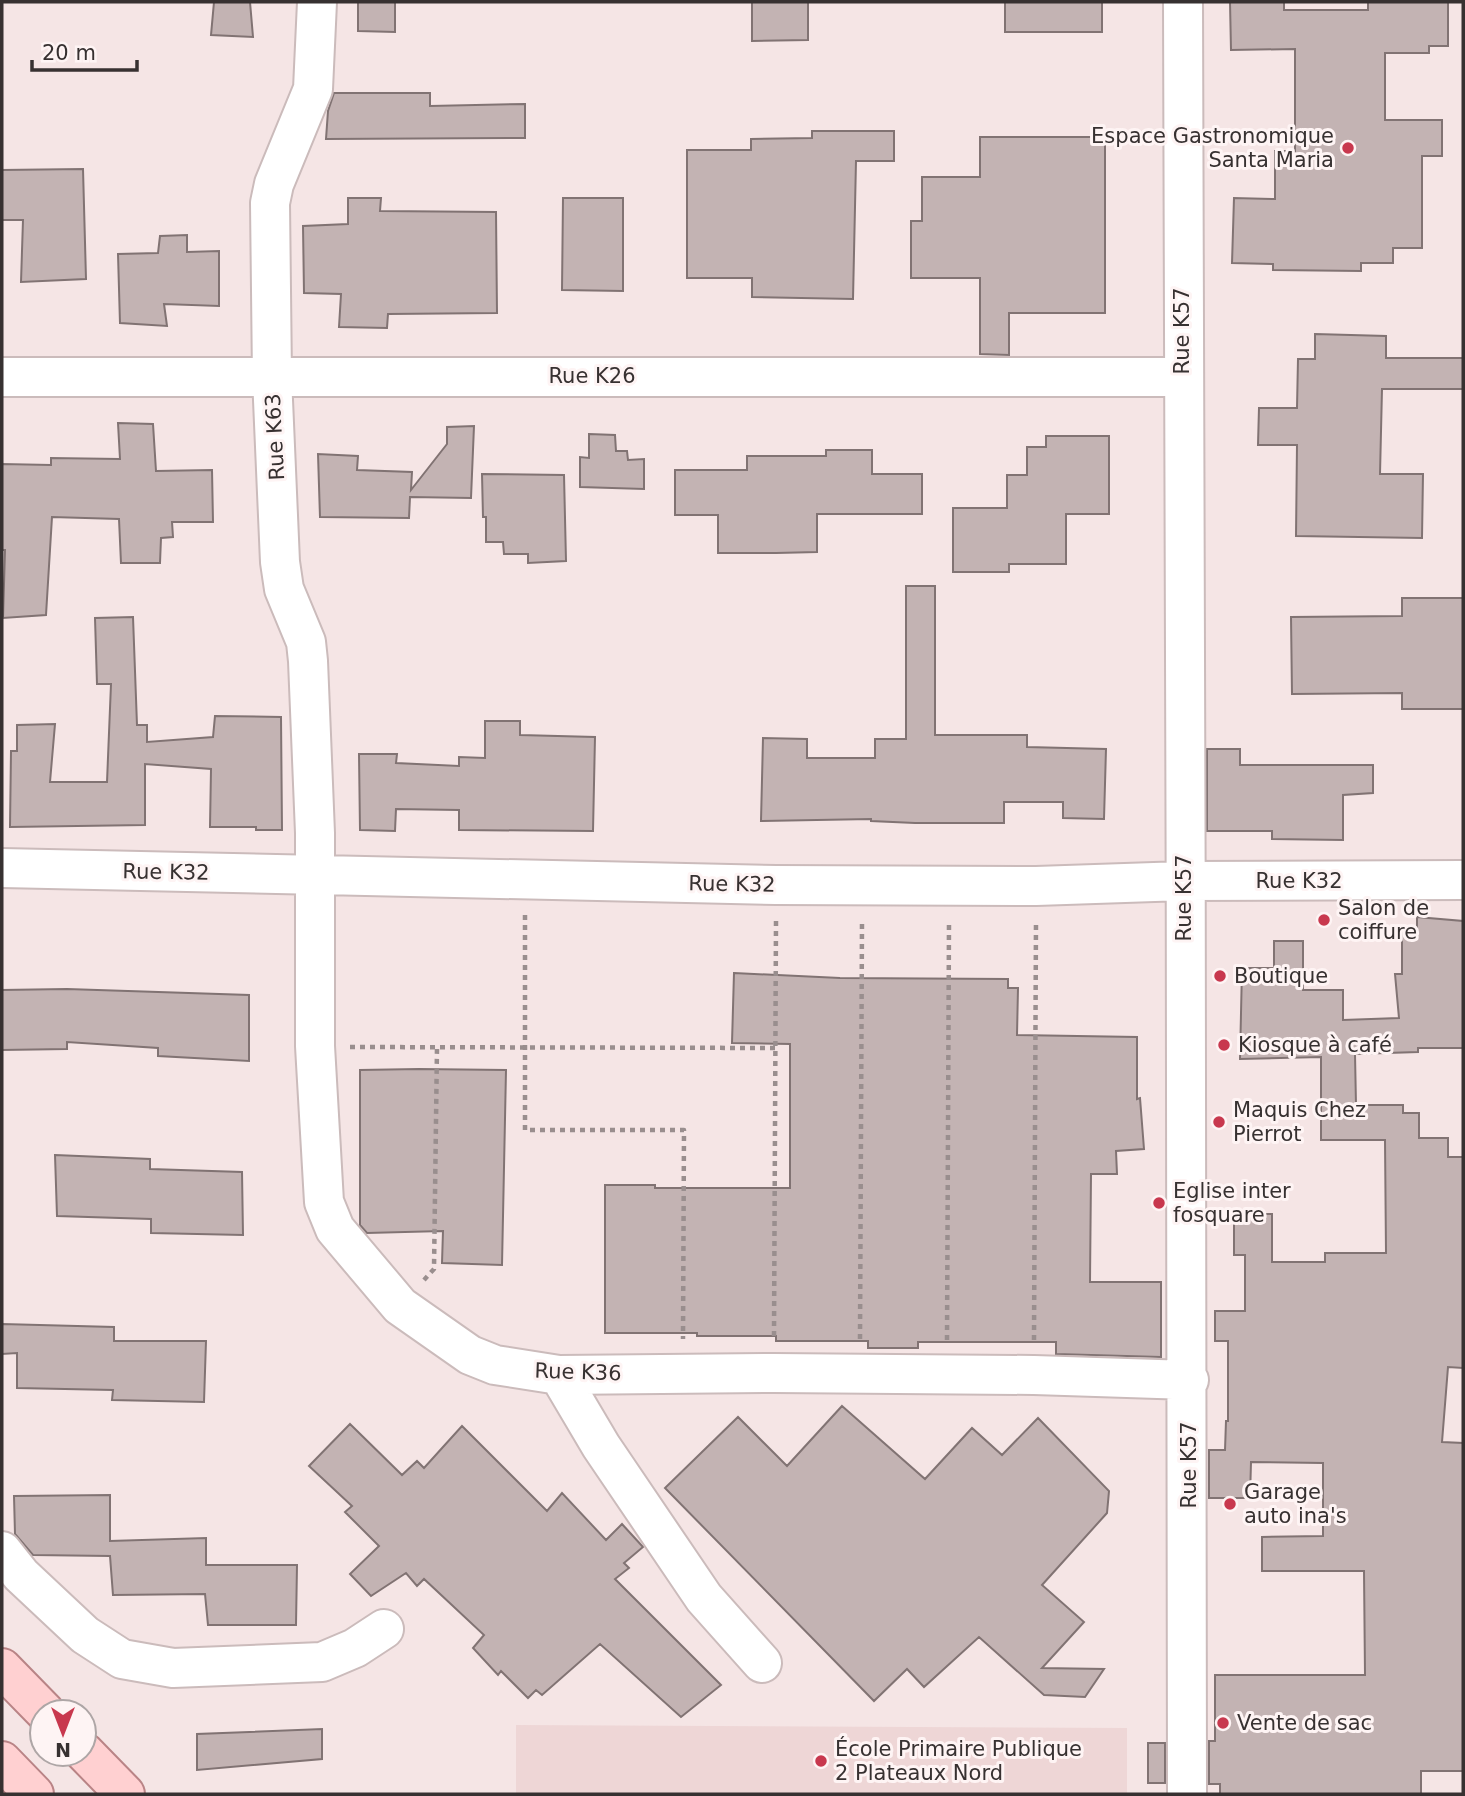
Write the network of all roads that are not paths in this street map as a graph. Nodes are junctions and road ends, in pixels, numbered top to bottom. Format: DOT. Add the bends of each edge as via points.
graph roads {
  1 [pos="317,2"];
  2 [pos="1182,2"];
  3 [pos="2,377"];
  4 [pos="272,377"];
  5 [pos="1182,377"];
  6 [pos="2,868"];
  7 [pos="315,875"];
  8 [pos="1463,880"];
  9 [pos="1184,881"];
  10 [pos="559,1376"];
  11 [pos="1189,1380"];
  12 [pos="2,1551"];
  13 [pos="384,1629"];
  14 [pos="762,1663"];
  15 [pos="2,1668"];
  16 [pos="31,1698"];
  17 [pos="2,1761"];
  18 [pos="98,1766"];
  19 [pos="34,1794"];
  20 [pos="125,1794"];
  21 [pos="1187,1794"];
  1 -- 4 [label="street, Rue K63" via="313,89 270,202"];
  2 -- 5 [label="street, Rue K57"];
  3 -- 4 [label="street, Rue K26"];
  4 -- 5 [label="street, Rue K26"];
  4 -- 7 [label="street, Rue K63" via="282,576 309,661"];
  5 -- 9 [label="street, Rue K57"];
  6 -- 7 [label="street, Rue K32"];
  7 -- 9 [label="street, Rue K32" via="776,885 1036,886"];
  7 -- 10 [label="street, Rue K36" via="316,1046 324,1202 335,1228 400,1306 470,1355"];
  8 -- 9 [label="street, Rue K32"];
  9 -- 11 [label="street, Rue K57"];
  10 -- 11 [label="street, Rue K36" via="947,1374"];
  10 -- 14 [label="street" via="704,1598"];
  11 -- 21 [label="street, Rue K57"];
  12 -- 13 [label="street" via="85,1635 122,1659 173,1668 322,1662"];
  15 -- 16 [label="main road"];
  17 -- 19 [label="main road"];
  18 -- 20 [label="main road"];
}
